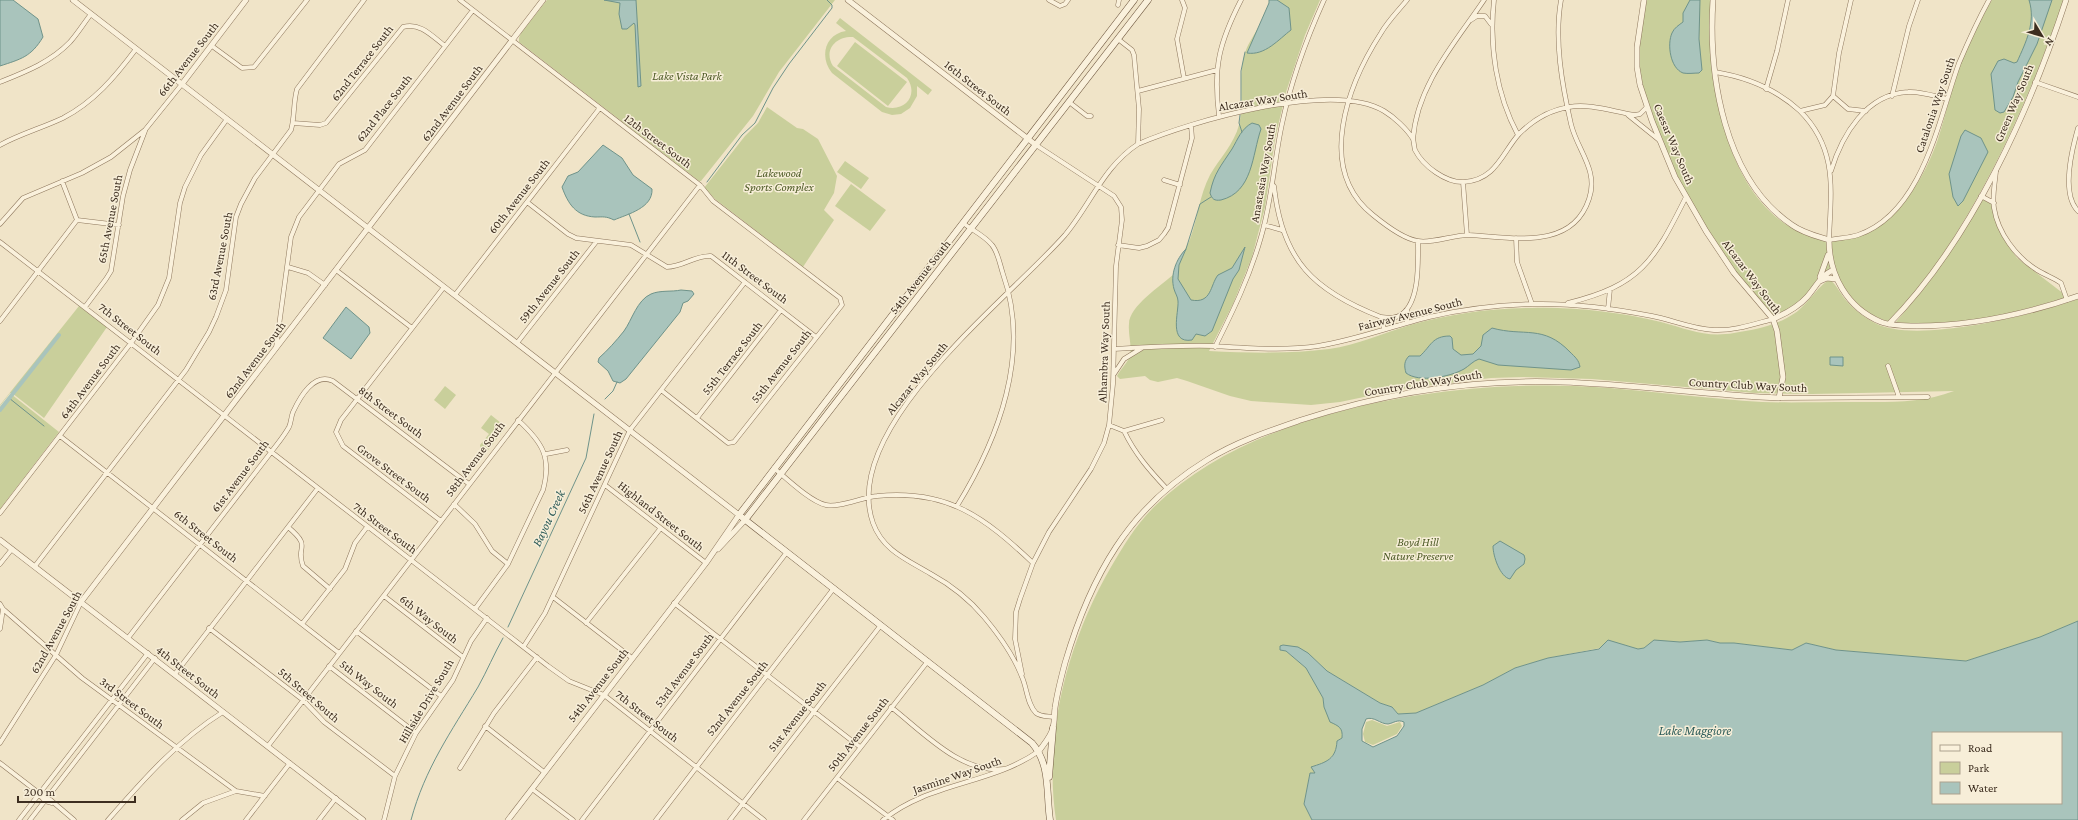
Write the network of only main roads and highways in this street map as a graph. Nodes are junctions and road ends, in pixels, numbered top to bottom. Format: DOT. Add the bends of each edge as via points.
graph roads {
  1 [pos="1134,0"];
  2 [pos="1148,0"];
  3 [pos="745,520"];
  4 [pos="1053,728"];
  5 [pos="1048,788"];
  6 [pos="1050,820"];
  1 -- 3 [label="main road, 54th Avenue South" via="774,468 739,515"];
  2 -- 3 [label="main road, 54th Avenue South"];
  3 -- 5 [label="main road" via="1017,730 1039,751"];
  4 -- 5 [label="main road"];
  5 -- 6 [label="main road"];
}
